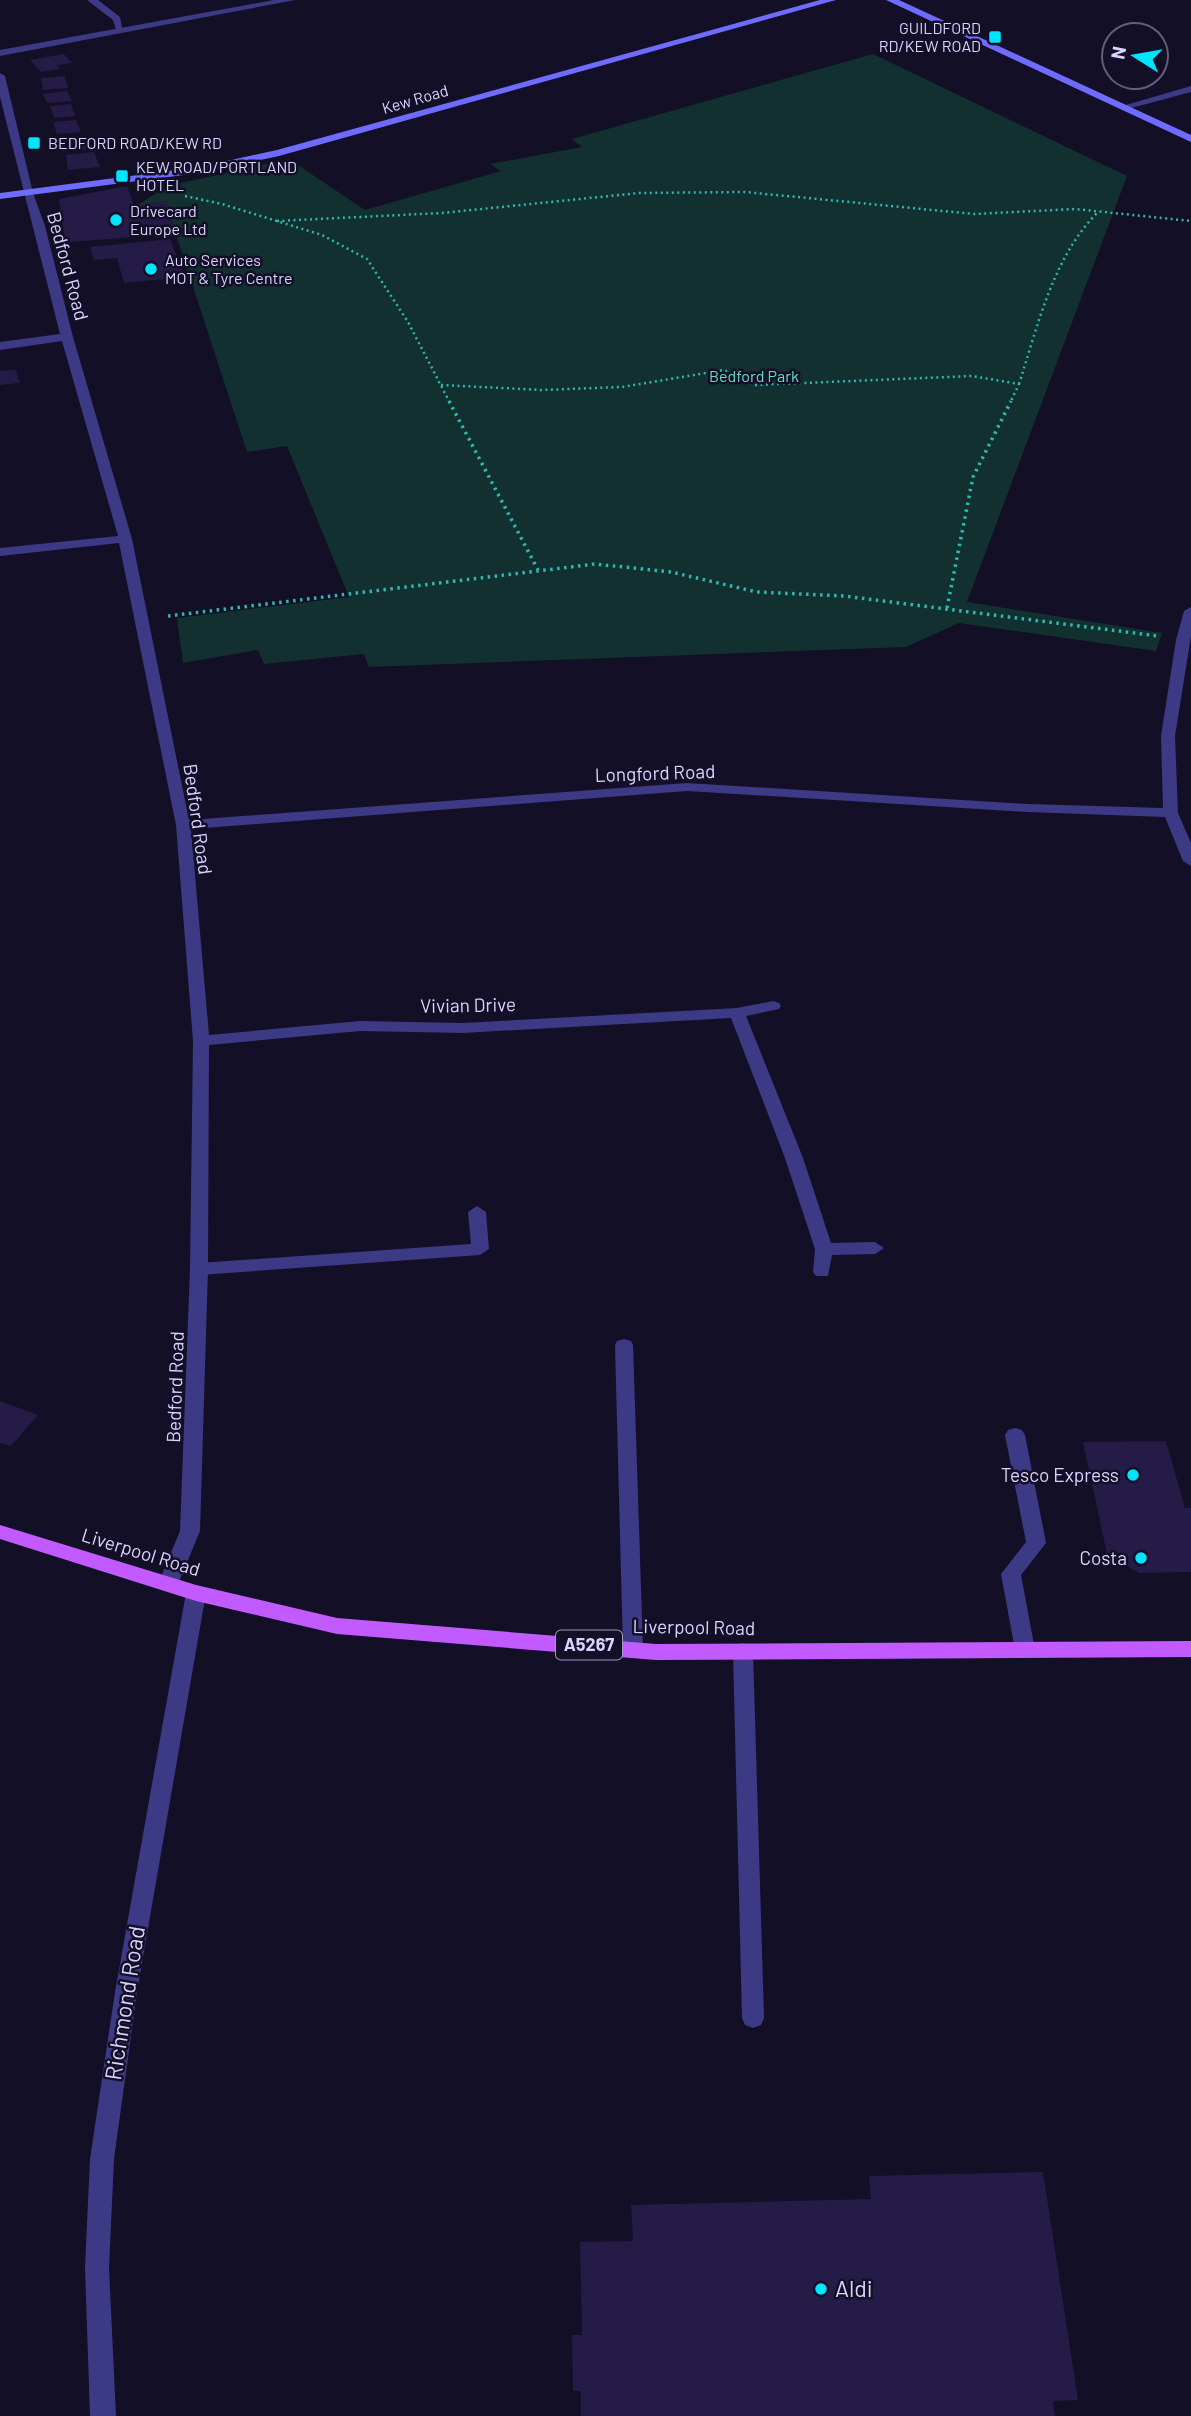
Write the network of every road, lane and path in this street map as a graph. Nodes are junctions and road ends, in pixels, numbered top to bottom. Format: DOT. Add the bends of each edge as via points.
graph roads {
  1 [pos="92,0"];
  2 [pos="831,0"];
  3 [pos="891,0"];
  4 [pos="283,1"];
  5 [pos="120,30"];
  6 [pos="0,53"];
  7 [pos="0,76"];
  8 [pos="1191,89"];
  9 [pos="1124,107"];
  10 [pos="1191,139"];
  11 [pos="27,193"];
  12 [pos="0,195"];
  13 [pos="182,196"];
  14 [pos="1099,212"];
  15 [pos="278,221"];
  16 [pos="1191,221"];
  17 [pos="67,337"];
  18 [pos="0,346"];
  19 [pos="1019,384"];
  20 [pos="441,385"];
  21 [pos="125,539"];
  22 [pos="0,552"];
  23 [pos="538,570"];
  24 [pos="947,608"];
  25 [pos="1191,611"];
  26 [pos="143,619"];
  27 [pos="1183,640"];
  28 [pos="1171,813"];
  29 [pos="183,825"];
  30 [pos="1191,861"];
  31 [pos="774,1006"];
  32 [pos="737,1013"];
  33 [pos="201,1041"];
  34 [pos="477,1212"];
  35 [pos="824,1248"];
  36 [pos="875,1248"];
  37 [pos="199,1269"];
  38 [pos="822,1272"];
  39 [pos="624,1345"];
  40 [pos="1015,1435"];
  41 [pos="0,1532"];
  42 [pos="167,1584"];
  43 [pos="196,1593"];
  44 [pos="633,1649"];
  45 [pos="1025,1650"];
  46 [pos="1191,1650"];
  47 [pos="743,1651"];
  48 [pos="753,2018"];
  49 [pos="103,2416"];
  1 -- 5 [label="street" via="117,19"];
  2 -- 11 [label="main road, Kew Road" via="279,153 199,170"];
  3 -- 9 [label="main road"];
  4 -- 5 [label="street"];
  5 -- 6 [label="street"];
  7 -- 11 [label="street, Bedford Road"];
  8 -- 9 [label="street"];
  9 -- 10 [label="main road"];
  11 -- 12 [label="main road, Kew Road"];
  11 -- 17 [label="street, Bedford Road" via="40,226"];
  13 -- 15 [label="path"];
  14 -- 15 [label="path" via="974,214 757,193 679,192 442,213"];
  14 -- 16 [label="path"];
  14 -- 19 [label="path" via="1086,221 1048,295"];
  15 -- 20 [label="path" via="322,234 367,259"];
  17 -- 18 [label="street"];
  17 -- 21 [label="street, Bedford Road"];
  19 -- 20 [label="path" via="972,376 755,385 724,370 622,387 541,390"];
  19 -- 24 [label="path" via="973,477"];
  20 -- 23 [label="path"];
  21 -- 22 [label="street"];
  21 -- 26 [label="street, Bedford Road"];
  23 -- 24 [label="path" via="595,564 671,572 757,592"];
  23 -- 26 [label="path"];
  24 -- 27 [label="path"];
  25 -- 27 [label="street"];
  26 -- 29 [label="street, Bedford Road"];
  27 -- 28 [label="street" via="1168,736"];
  28 -- 29 [label="street, Longford Road" via="687,787"];
  28 -- 30 [label="street"];
  29 -- 33 [label="street, Bedford Road"];
  31 -- 32 [label="street, Vivian Drive"];
  32 -- 33 [label="street, Vivian Drive" via="463,1028 360,1026"];
  32 -- 35 [label="street"];
  33 -- 37 [label="street, Bedford Road"];
  34 -- 37 [label="street" via="480,1248"];
  35 -- 36 [label="street"];
  35 -- 38 [label="street"];
  37 -- 42 [label="street, Bedford Road" via="190,1531"];
  39 -- 44 [label="street"];
  40 -- 45 [label="street" via="1035,1543 1011,1574"];
  41 -- 42 [label="main road, Liverpool Road / A5267"];
  42 -- 43 [label="main road, Liverpool Road / A5267"];
  43 -- 44 [label="main road, Liverpool Road / A5267" via="337,1626"];
  43 -- 49 [label="street, Richmond Road" via="125,1992 102,2159 97,2268"];
  44 -- 47 [label="main road, Liverpool Road / A5267"];
  45 -- 46 [label="main road, Liverpool Road / A5267"];
  45 -- 47 [label="main road, Liverpool Road / A5267"];
  47 -- 48 [label="street"];
}
